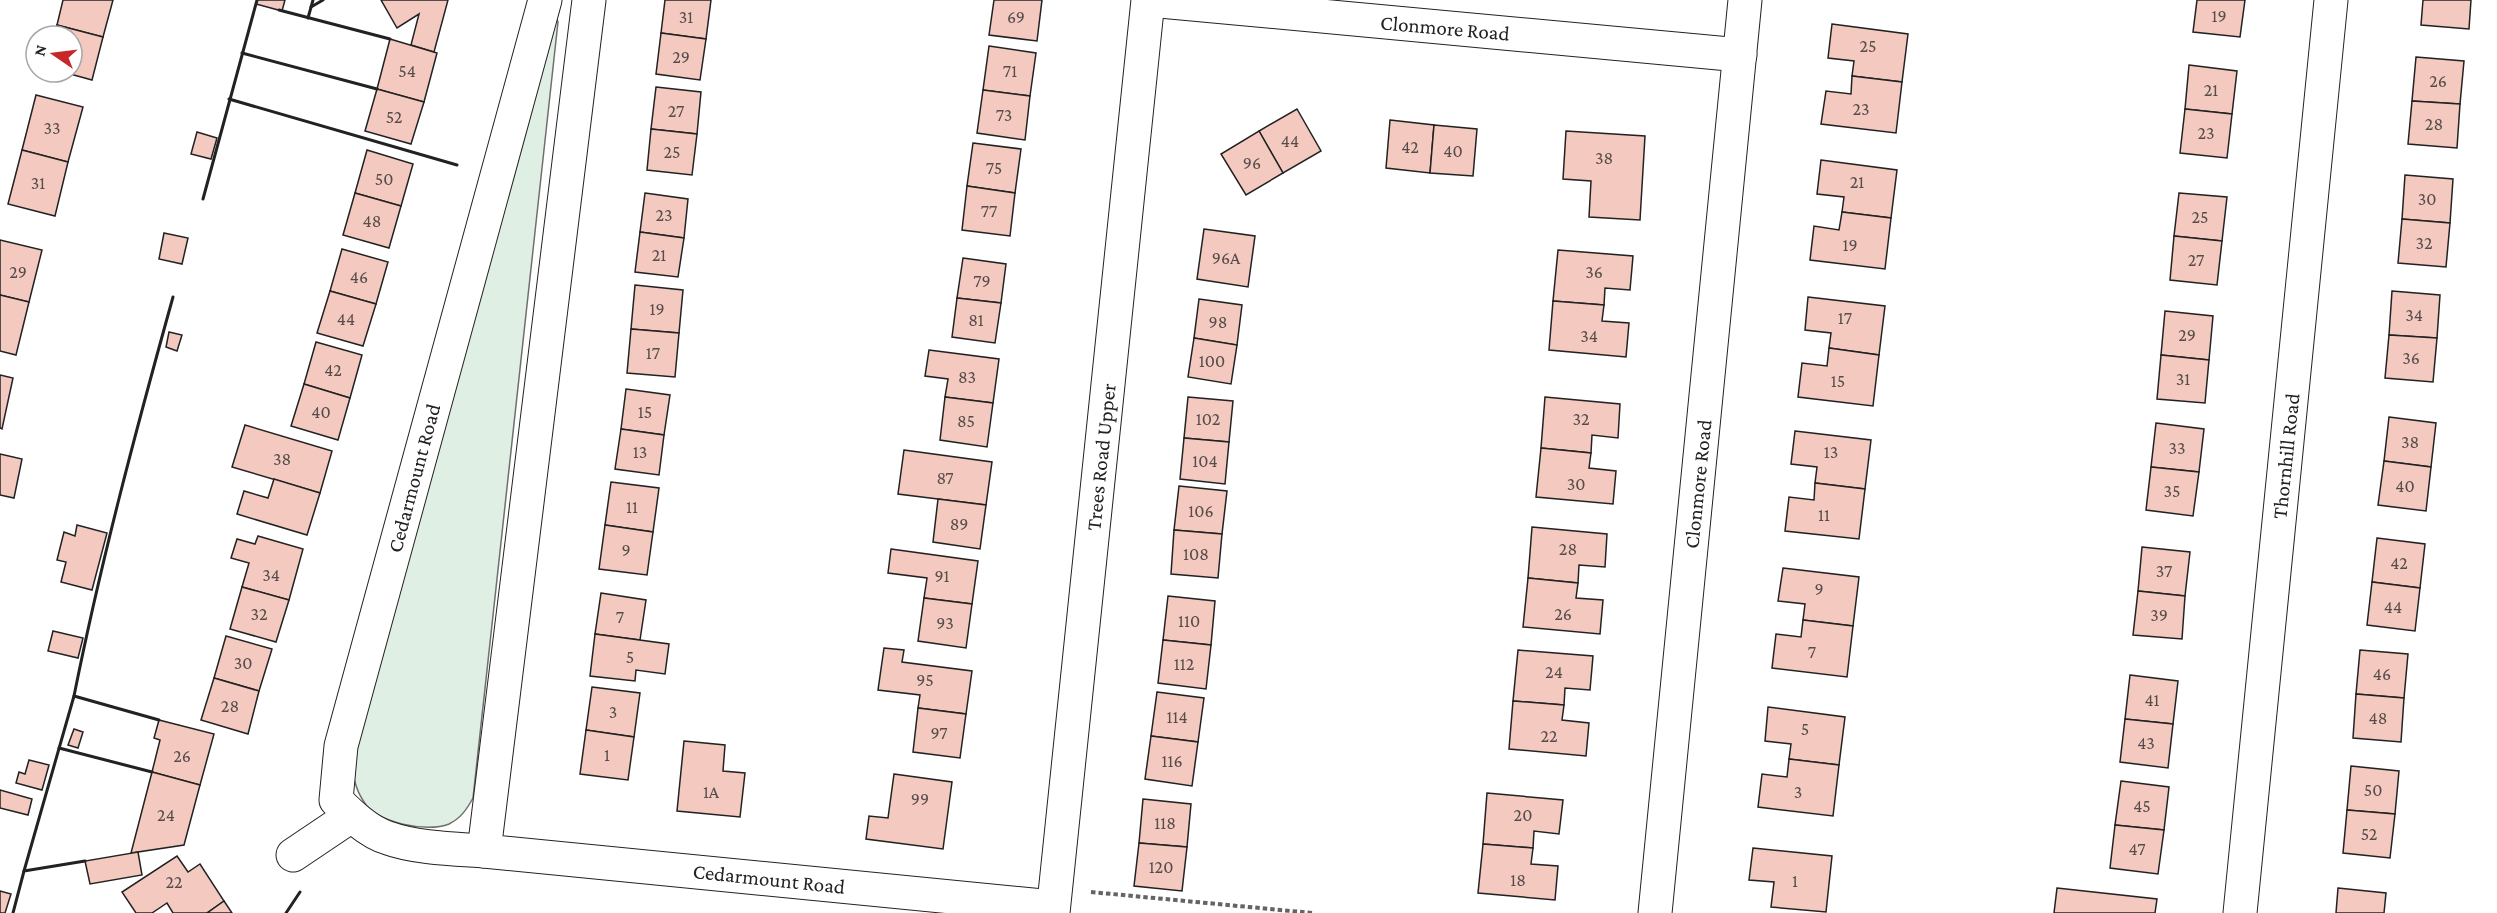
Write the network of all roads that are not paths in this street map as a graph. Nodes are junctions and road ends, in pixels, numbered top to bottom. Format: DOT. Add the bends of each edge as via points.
graph roads {
  1 [pos="544,0"];
  2 [pos="589,0"];
  3 [pos="1149,0"];
  4 [pos="1745,0"];
  5 [pos="2331,0"];
  6 [pos="1740,55"];
  7 [pos="351,816"];
  8 [pos="484,851"];
  9 [pos="293,855"];
  10 [pos="866,901"];
  11 [pos="977,906"];
  12 [pos="1053,910"];
  13 [pos="1655,913"];
  14 [pos="2240,913"];
  1 -- 7 [label="street, Cedarmount Road" via="341,746 336,800"];
  2 -- 8 [label="street"];
  3 -- 6 [label="street, Clonmore Road"];
  3 -- 12 [label="street, Trees Road Upper"];
  4 -- 6 [label="street, Clonmore Road"];
  5 -- 14 [label="street, Thornhill Road"];
  6 -- 13 [label="street, Clonmore Road"];
  7 -- 8 [label="street, Cedarmount Road" via="387,838"];
  7 -- 9 [label="street"];
  8 -- 10 [label="street, Cedarmount Road"];
  10 -- 11 [label="street, Cedarmount Road"];
  11 -- 12 [label="street, Cedarmount Road"];
}
